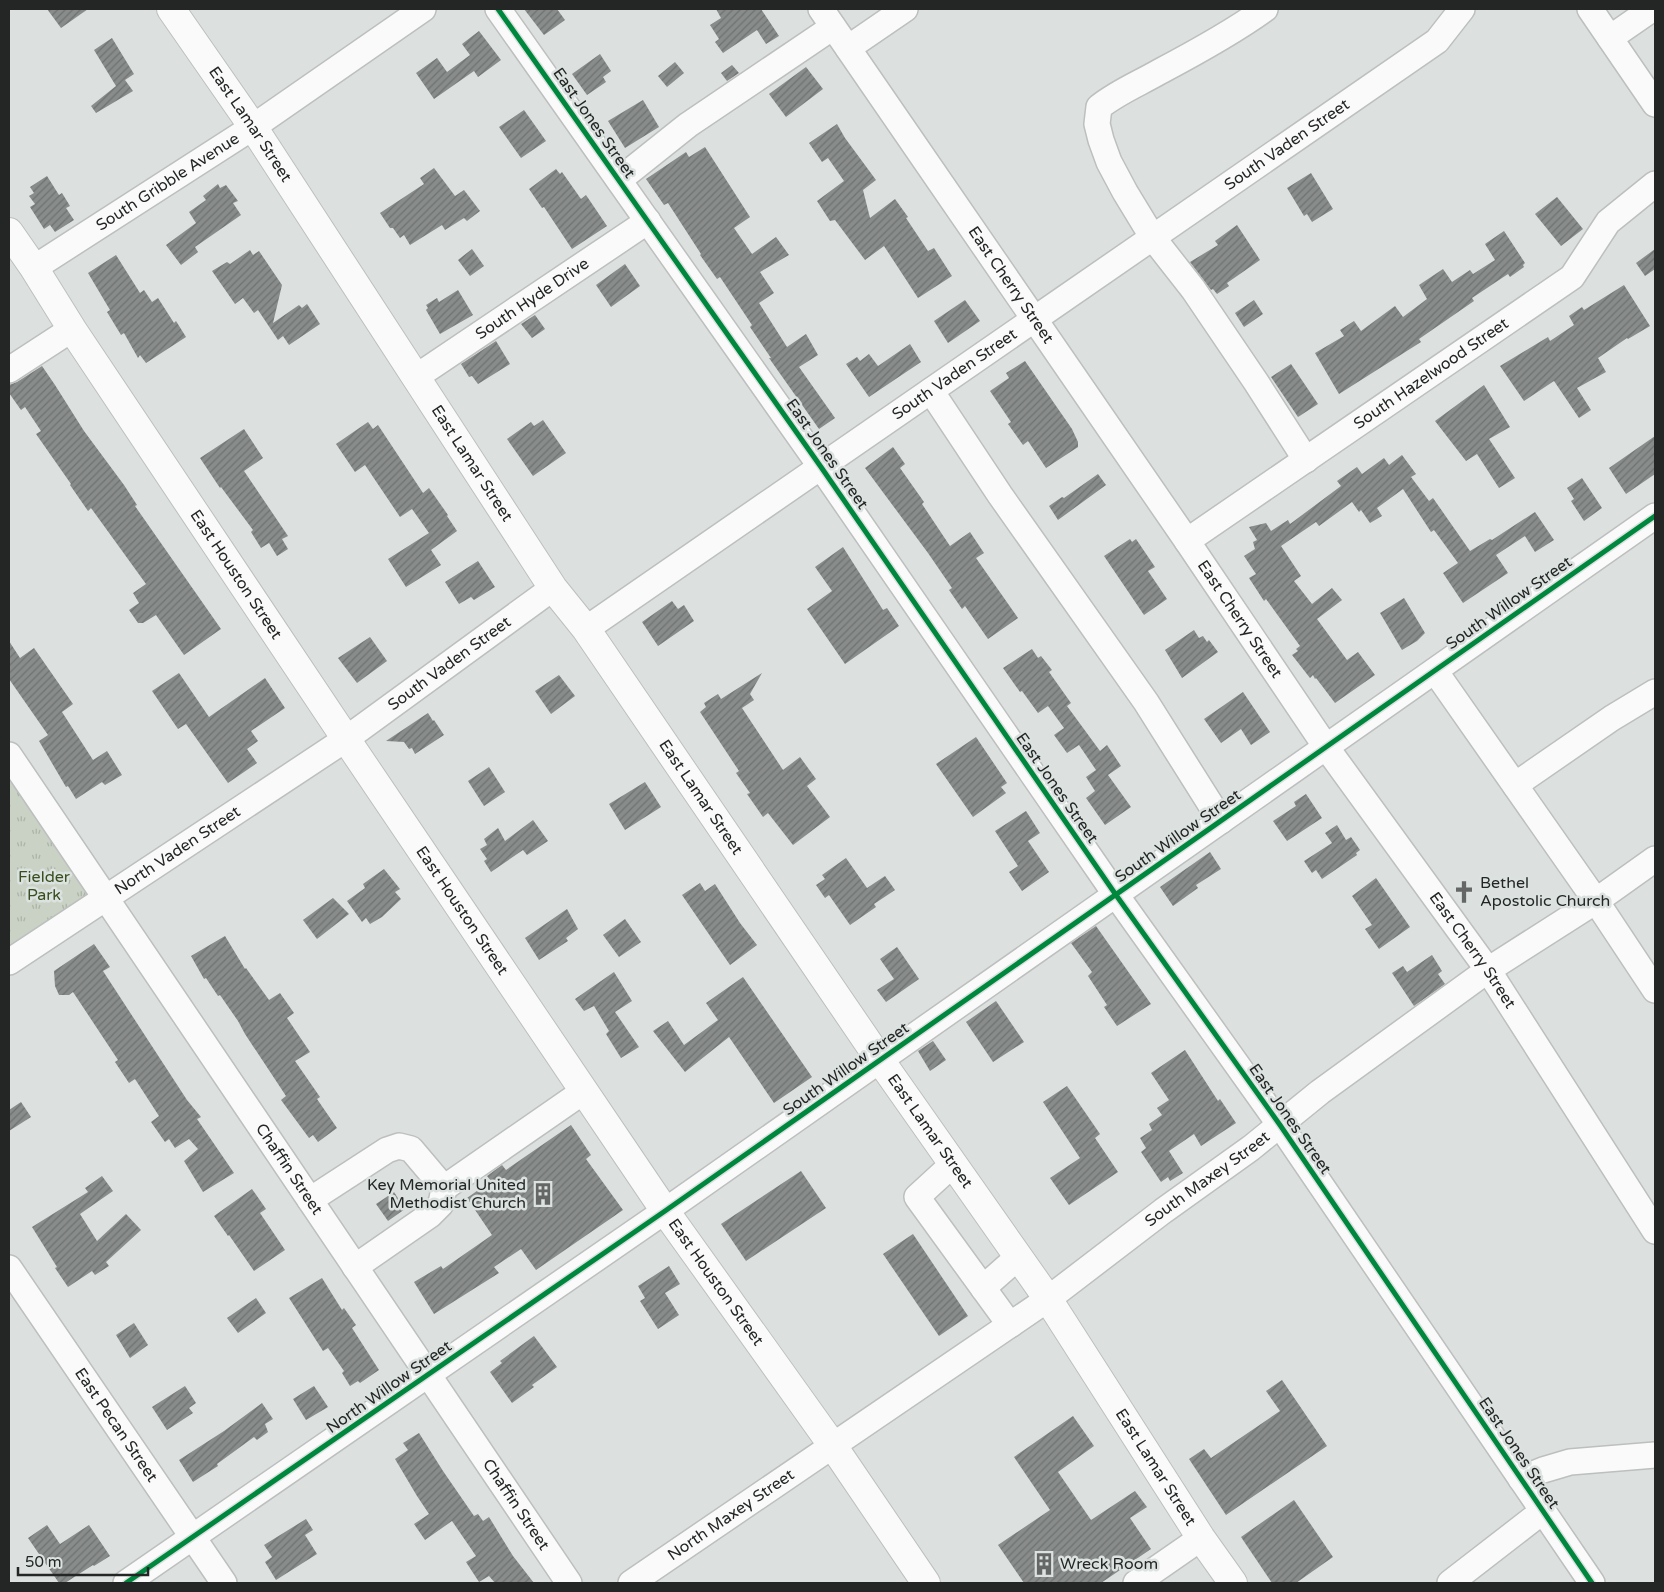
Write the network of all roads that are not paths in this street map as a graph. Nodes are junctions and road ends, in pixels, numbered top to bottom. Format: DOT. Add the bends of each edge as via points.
graph roads {
  1 [pos="171,9"];
  2 [pos="423,9"];
  3 [pos="498,9"];
  4 [pos="905,9"];
  5 [pos="1265,9"];
  6 [pos="1590,9"];
  7 [pos="1652,9"];
  8 [pos="1458,10"];
  9 [pos="827,18"];
  10 [pos="1610,38"];
  11 [pos="848,48"];
  12 [pos="1655,104"];
  13 [pos="253,126"];
  14 [pos="619,180"];
  15 [pos="1655,184"];
  16 [pos="648,221"];
  17 [pos="9,232"];
  18 [pos="1153,238"];
  19 [pos="34,268"];
  20 [pos="1035,320"];
  21 [pos="72,329"];
  22 [pos="9,370"];
  23 [pos="416,377"];
  24 [pos="931,391"];
  25 [pos="1306,460"];
  26 [pos="821,467"];
  27 [pos="1655,516"];
  28 [pos="1187,541"];
  29 [pos="553,588"];
  30 [pos="586,629"];
  31 [pos="1435,670"];
  32 [pos="1655,692"];
  33 [pos="346,739"];
  34 [pos="1326,747"];
  35 [pos="9,756"];
  36 [pos="1515,785"];
  37 [pos="1221,821"];
  38 [pos="1655,859"];
  39 [pos="1116,894"];
  40 [pos="104,898"];
  41 [pos="1596,900"];
  42 [pos="9,962"];
  43 [pos="1488,970"];
  44 [pos="1655,990"];
  45 [pos="880,1060"];
  46 [pos="584,1091"];
  47 [pos="1280,1125"];
  48 [pos="953,1164"];
  49 [pos="444,1188"];
  50 [pos="1646,1197"];
  51 [pos="310,1200"];
  52 [pos="666,1211"];
  53 [pos="1655,1231"];
  54 [pos="1018,1257"];
  55 [pos="355,1267"];
  56 [pos="9,1268"];
  57 [pos="983,1288"];
  58 [pos="1048,1300"];
  59 [pos="1010,1325"];
  60 [pos="428,1375"];
  61 [pos="832,1446"];
  62 [pos="1655,1455"];
  63 [pos="1521,1479"];
  64 [pos="1543,1511"];
  65 [pos="194,1538"];
  66 [pos="1201,1538"];
  67 [pos="126,1583"];
  68 [pos="224,1583"];
  69 [pos="569,1583"];
  70 [pos="631,1583"];
  71 [pos="926,1583"];
  72 [pos="1136,1583"];
  73 [pos="1233,1583"];
  74 [pos="1450,1583"];
  75 [pos="1592,1583"];
  1 -- 13 [label="main road, East Lamar Street"];
  2 -- 13 [label="street, South Gribble Avenue"];
  3 -- 14 [label="street, East Jones Street"];
  4 -- 11 [label="street"];
  5 -- 18 [label="street" via="1244,24 1116,94 1099,107 1097,124 1109,162"];
  6 -- 10 [label="street"];
  7 -- 10 [label="street"];
  8 -- 18 [label="street, South Vaden Street" via="1437,41"];
  9 -- 11 [label="street, East Cherry Street"];
  9 -- 14 [label="street"];
  10 -- 12 [label="street"];
  11 -- 20 [label="street, East Cherry Street"];
  13 -- 19 [label="street, South Gribble Avenue"];
  13 -- 23 [label="main road, East Lamar Street"];
  14 -- 16 [label="street, East Jones Street"];
  15 -- 25 [label="street, South Hazelwood Street" via="1608,222 1572,276"];
  16 -- 23 [label="street, South Hyde Drive"];
  16 -- 26 [label="street, East Jones Street"];
  17 -- 19 [label="main road, East Houston Street"];
  18 -- 20 [label="street, South Vaden Street"];
  18 -- 25 [label="street" via="1193,289"];
  19 -- 21 [label="main road, East Houston Street"];
  20 -- 24 [label="street, South Vaden Street"];
  20 -- 28 [label="street, East Cherry Street"];
  21 -- 22 [label="street"];
  21 -- 33 [label="main road, East Houston Street"];
  23 -- 29 [label="main road, East Lamar Street"];
  24 -- 26 [label="street, South Vaden Street"];
  24 -- 37 [label="street" via="1146,702"];
  25 -- 28 [label="street, South Hazelwood Street"];
  26 -- 30 [label="street, South Vaden Street"];
  26 -- 39 [label="street, East Jones Street"];
  27 -- 31 [label="street, South Willow Street"];
  28 -- 34 [label="street, East Cherry Street"];
  29 -- 30 [label="main road, East Lamar Street"];
  29 -- 33 [label="street, South Vaden Street"];
  30 -- 45 [label="main road, East Lamar Street"];
  31 -- 34 [label="street, South Willow Street"];
  31 -- 36 [label="street"];
  32 -- 36 [label="street"];
  33 -- 40 [label="street, North Vaden Street"];
  33 -- 46 [label="main road, East Houston Street"];
  34 -- 37 [label="street, South Willow Street"];
  34 -- 43 [label="street, East Cherry Street"];
  35 -- 40 [label="street, Chaffin Street"];
  36 -- 41 [label="street"];
  37 -- 39 [label="street, South Willow Street"];
  38 -- 41 [label="street, South Maxey Street"];
  39 -- 45 [label="street, South Willow Street"];
  39 -- 47 [label="street, East Jones Street"];
  40 -- 42 [label="street, North Vaden Street"];
  40 -- 51 [label="street, Chaffin Street"];
  41 -- 43 [label="street, South Maxey Street"];
  41 -- 44 [label="street"];
  43 -- 47 [label="street, South Maxey Street" via="1320,1092"];
  43 -- 50 [label="street, East Cherry Street"];
  45 -- 48 [label="main road, East Lamar Street"];
  45 -- 52 [label="street, South Willow Street"];
  46 -- 49 [label="street"];
  46 -- 52 [label="main road, East Houston Street"];
  47 -- 58 [label="street, South Maxey Street"];
  47 -- 63 [label="street, East Jones Street"];
  48 -- 54 [label="main road, East Lamar Street"];
  48 -- 57 [label="street" via="917,1197"];
  49 -- 51 [label="street" via="411,1149 399,1146"];
  49 -- 55 [label="street" via="441,1204 430,1215"];
  50 -- 53 [label="street, East Cherry Street"];
  51 -- 55 [label="street, Chaffin Street"];
  52 -- 60 [label="street, North Willow Street"];
  52 -- 61 [label="main road, East Houston Street"];
  54 -- 57 [label="street"];
  54 -- 58 [label="main road, East Lamar Street"];
  55 -- 60 [label="street, Chaffin Street"];
  56 -- 65 [label="street, East Pecan Street"];
  57 -- 59 [label="street"];
  58 -- 59 [label="street, South Maxey Street"];
  58 -- 66 [label="main road, East Lamar Street"];
  59 -- 61 [label="street, South Maxey Street"];
  60 -- 65 [label="street, North Willow Street"];
  60 -- 69 [label="street, Chaffin Street"];
  61 -- 70 [label="street, North Maxey Street"];
  61 -- 71 [label="main road, East Houston Street"];
  62 -- 63 [label="street" via="1570,1462"];
  63 -- 64 [label="street, East Jones Street"];
  64 -- 74 [label="street"];
  64 -- 75 [label="street, East Jones Street"];
  65 -- 67 [label="street, North Willow Street"];
  65 -- 68 [label="street, East Pecan Street"];
  66 -- 72 [label="street"];
  66 -- 73 [label="main road, East Lamar Street"];
}
